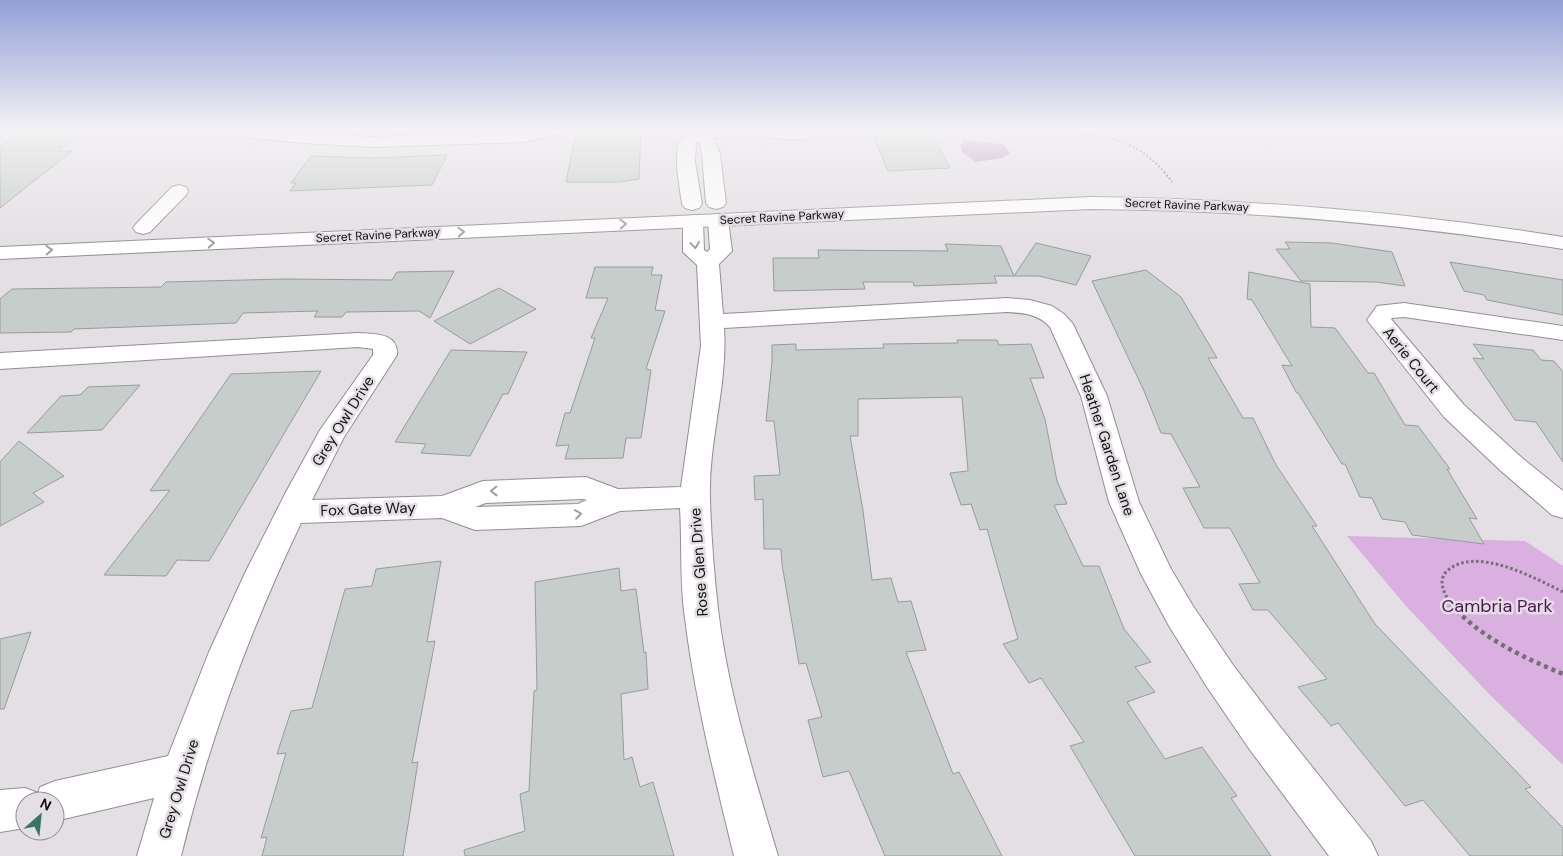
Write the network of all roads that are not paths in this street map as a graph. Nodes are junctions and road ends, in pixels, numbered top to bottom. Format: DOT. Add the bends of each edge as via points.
graph roads {
  1 [pos="687,170"];
  2 [pos="713,170"];
  3 [pos="180,191"];
  4 [pos="717,211"];
  5 [pos="692,212"];
  6 [pos="333,220"];
  7 [pos="173,226"];
  8 [pos="1563,227"];
  9 [pos="1563,243"];
  10 [pos="0,253"];
  11 [pos="708,263"];
  12 [pos="712,322"];
  13 [pos="1563,333"];
  14 [pos="3,364"];
  15 [pos="695,497"];
  16 [pos="1563,507"];
  17 [pos="291,512"];
  18 [pos="183,772"];
  19 [pos="65,799"];
  20 [pos="15,809"];
  21 [pos="0,811"];
  22 [pos="159,856"];
  23 [pos="756,856"];
  24 [pos="1356,856"];
  1 -- 5 [label="street"];
  2 -- 4 [label="street"];
  3 -- 7 [label="street" via="134,228"];
  4 -- 5 [label="street, Secret Ravine Parkway"];
  4 -- 8 [label="street, Secret Ravine Parkway" via="1023,189 1177,188 1386,202"];
  4 -- 9 [label="street, Secret Ravine Parkway" via="1194,204 1399,219"];
  4 -- 11 [label="street" via="721,251"];
  5 -- 6 [label="street, Secret Ravine Parkway"];
  10 -- 5 [label="street, Secret Ravine Parkway, one-way"];
  5 -- 11 [label="street, one-way" via="694,252"];
  11 -- 12 [label="street, Rose Glen Drive"];
  12 -- 15 [label="street, Rose Glen Drive" via="713,346"];
  12 -- 24 [label="street, Heather Garden Lane" via="1007,306 1040,309 1054,315 1094,396 1124,502 1181,616 1264,737"];
  13 -- 16 [label="street, Aerie Court" via="1404,310 1385,311 1379,320 1454,411"];
  14 -- 17 [label="street, Grey Owl Drive" via="358,340 386,346 386,355 331,435"];
  15 -- 17 [label="street, Fox Gate Way" via="616,500 581,515 539,503 475,519 445,507"];
  15 -- 23 [label="street, Rose Glen Drive" via="701,609 713,683"];
  17 -- 18 [label="street, Grey Owl Drive" via="235,630"];
  18 -- 19 [label="street"];
  18 -- 22 [label="street, Grey Owl Drive"];
  20 -- 21 [label="street"];
}
